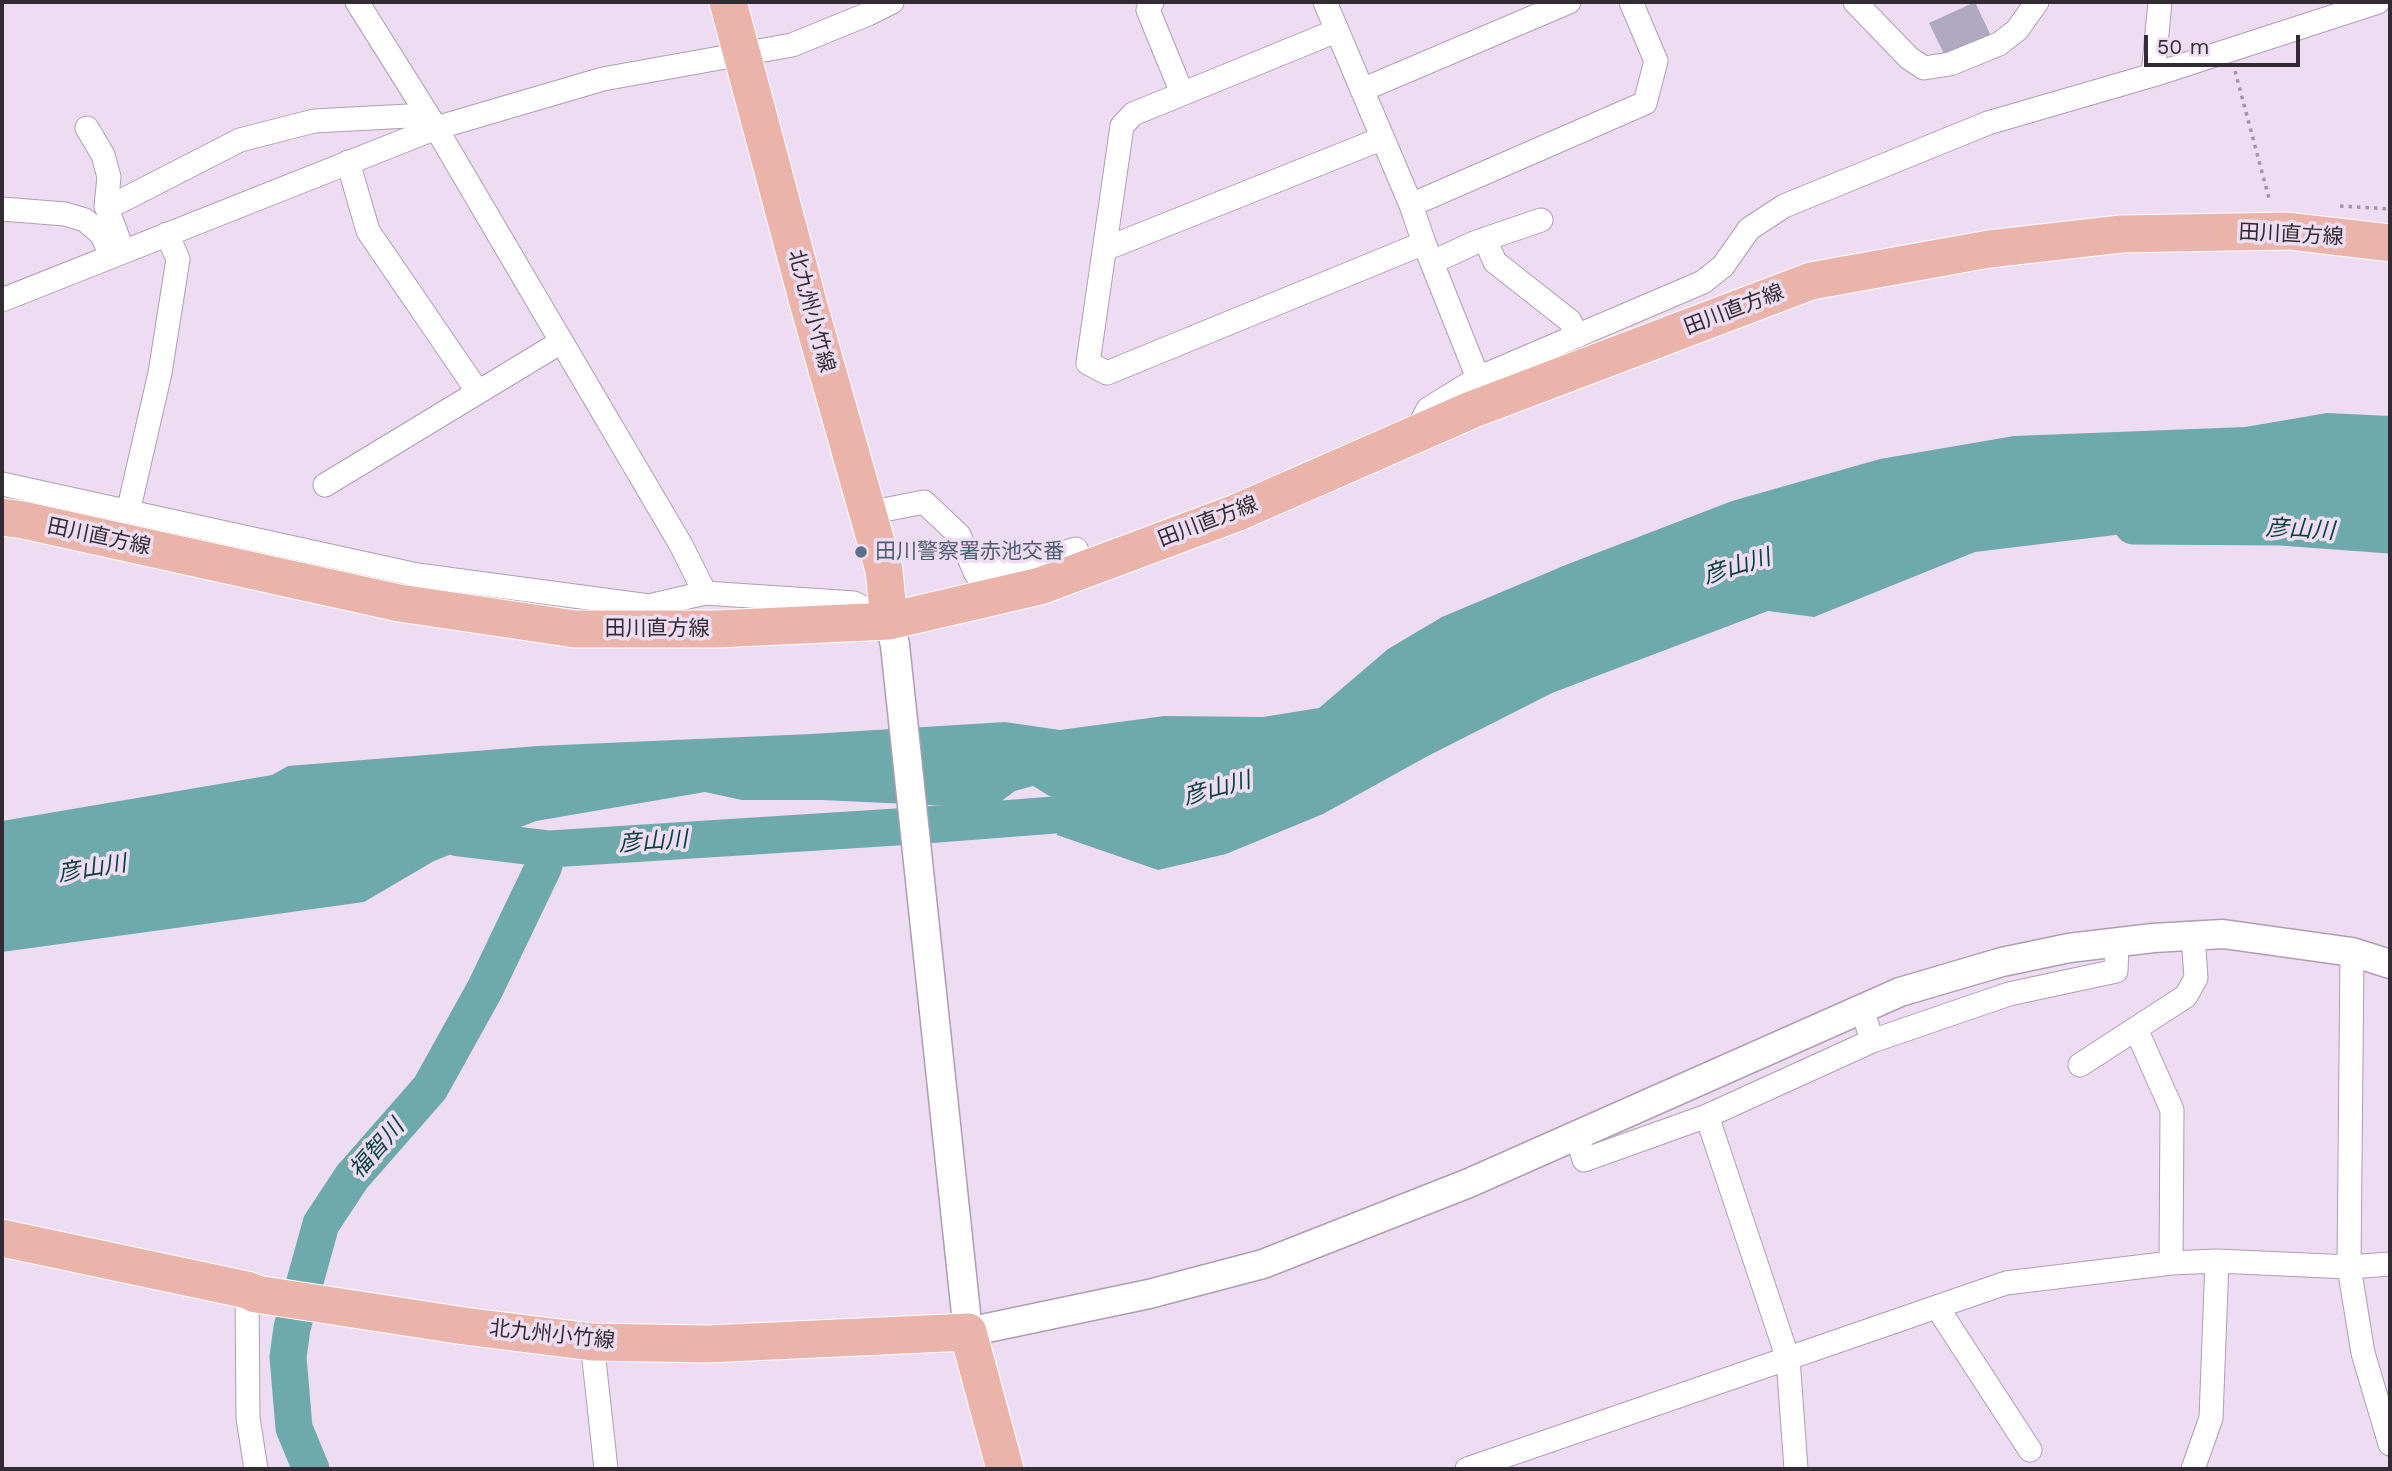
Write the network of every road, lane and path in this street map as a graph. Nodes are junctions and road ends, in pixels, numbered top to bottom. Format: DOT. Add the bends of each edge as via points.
graph roads {
  1 [pos="356,2"];
  2 [pos="728,2"];
  3 [pos="892,2"];
  4 [pos="1152,2"];
  5 [pos="1325,2"];
  6 [pos="1569,2"];
  7 [pos="1631,2"];
  8 [pos="1855,2"];
  9 [pos="2037,2"];
  10 [pos="2160,2"];
  11 [pos="2378,2"];
  12 [pos="1336,31"];
  13 [pos="2230,50"];
  14 [pos="742,56"];
  15 [pos="2153,75"];
  16 [pos="1362,90"];
  17 [pos="1182,93"];
  18 [pos="431,121"];
  19 [pos="87,128"];
  20 [pos="1381,139"];
  21 [pos="348,162"];
  22 [pos="2270,203"];
  23 [pos="1411,205"];
  24 [pos="106,206"];
  25 [pos="2337,206"];
  26 [pos="2,209"];
  27 [pos="2390,209"];
  28 [pos="1541,220"];
  29 [pos="167,234"];
  30 [pos="1485,239"];
  31 [pos="2390,243"];
  32 [pos="1105,249"];
  33 [pos="1428,253"];
  34 [pos="117,254"];
  35 [pos="2,300"];
  36 [pos="1577,336"];
  37 [pos="561,342"];
  38 [pos="1478,378"];
  39 [pos="478,392"];
  40 [pos="1413,437"];
  41 [pos="2,484"];
  42 [pos="325,485"];
  43 [pos="128,512"];
  44 [pos="868,513"];
  45 [pos="2,517"];
  46 [pos="1085,569"];
  47 [pos="705,593"];
  48 [pos="892,633"];
  49 [pos="2193,936"];
  50 [pos="2117,942"];
  51 [pos="2351,952"];
  52 [pos="2390,964"];
  53 [pos="1862,1008"];
  54 [pos="2136,1029"];
  55 [pos="1871,1041"];
  56 [pos="2080,1065"];
  57 [pos="1707,1116"];
  58 [pos="1577,1135"];
  59 [pos="2,1238"];
  60 [pos="2217,1261"];
  61 [pos="2171,1263"];
  62 [pos="2390,1264"];
  63 [pos="2349,1267"];
  64 [pos="252,1292"];
  65 [pos="1937,1307"];
  66 [pos="967,1318"];
  67 [pos="592,1342"];
  68 [pos="1788,1359"];
  69 [pos="2390,1444"];
  70 [pos="2030,1450"];
  71 [pos="256,1469"];
  72 [pos="606,1469"];
  73 [pos="1005,1469"];
  74 [pos="1467,1469"];
  75 [pos="1797,1469"];
  76 [pos="2193,1469"];
  1 -- 18 [label="street"];
  2 -- 14 [label="main road, 北九州小竹線"];
  3 -- 14 [label="street" via="792,45"];
  4 -- 17 [label="street" via="1148,10"];
  5 -- 12 [label="street"];
  6 -- 16 [label="street"];
  7 -- 23 [label="street" via="1656,61 1645,103"];
  8 -- 9 [label="street" via="1924,68 1950,64 1999,44 2017,30"];
  10 -- 15 [label="street"];
  11 -- 13 [label="street"];
  12 -- 16 [label="street"];
  12 -- 17 [label="street"];
  13 -- 15 [label="street"];
  13 -- 22 [label="path"];
  14 -- 18 [label="street" via="603,79"];
  14 -- 44 [label="main road, 北九州小竹線"];
  15 -- 36 [label="street" via="1988,122 1784,206 1749,229 1723,266 1703,282"];
  16 -- 20 [label="street"];
  17 -- 32 [label="street" via="1133,114 1122,126"];
  18 -- 21 [label="street"];
  18 -- 24 [label="street" via="314,121 240,140"];
  18 -- 37 [label="street"];
  19 -- 24 [label="street" via="103,155 109,177"];
  20 -- 23 [label="street"];
  20 -- 32 [label="street"];
  21 -- 29 [label="street"];
  21 -- 39 [label="street" via="368,231"];
  23 -- 33 [label="street"];
  24 -- 34 [label="street"];
  25 -- 27 [label="path"];
  26 -- 34 [label="street" via="85,220"];
  28 -- 30 [label="street"];
  29 -- 34 [label="street"];
  29 -- 43 [label="street" via="178,259 160,373"];
  30 -- 33 [label="street"];
  30 -- 36 [label="street" via="1495,262 1570,321"];
  31 -- 40 [label="main road, 田川直方線" via="2288,231 2121,234 1989,249 1811,281 1471,410"];
  32 -- 33 [label="street" via="1088,363 1107,373"];
  33 -- 38 [label="street"];
  34 -- 35 [label="street"];
  36 -- 38 [label="street"];
  37 -- 39 [label="street"];
  37 -- 47 [label="street"];
  38 -- 40 [label="street" via="1429,409"];
  39 -- 42 [label="street"];
  40 -- 46 [label="main road, 田川直方線" via="1236,513"];
  41 -- 43 [label="street"];
  43 -- 47 [label="street" via="417,575 649,606"];
  44 -- 46 [label="street" via="924,502 959,535 976,574 1076,548"];
  44 -- 48 [label="main road, 北九州小竹線" via="884,570"];
  45 -- 48 [label="main road, 田川直方線" via="399,603 575,629"];
  46 -- 48 [label="main road, 田川直方線"];
  47 -- 48 [label="street" via="854,603"];
  48 -- 66 [label="street"];
  49 -- 50 [label="street"];
  49 -- 51 [label="street" via="2223,934"];
  49 -- 54 [label="street" via="2196,978 2186,996"];
  50 -- 53 [label="street" via="2002,962 1899,992"];
  50 -- 55 [label="street" via="2116,971 2009,994"];
  51 -- 52 [label="street"];
  51 -- 63 [label="street"];
  53 -- 55 [label="street"];
  53 -- 58 [label="street"];
  54 -- 56 [label="street"];
  54 -- 61 [label="street" via="2172,1111"];
  55 -- 57 [label="street"];
  57 -- 58 [label="street" via="1584,1160"];
  57 -- 68 [label="street"];
  58 -- 66 [label="street" via="1263,1264 1149,1294"];
  59 -- 64 [label="main road, 北九州小竹線"];
  60 -- 61 [label="street"];
  60 -- 63 [label="street"];
  60 -- 76 [label="street" via="2211,1418"];
  61 -- 65 [label="street" via="2006,1283"];
  62 -- 63 [label="street"];
  63 -- 69 [label="street" via="2363,1353"];
  64 -- 67 [label="main road, 北九州小竹線"];
  64 -- 71 [label="street" via="248,1418"];
  65 -- 68 [label="street"];
  65 -- 70 [label="street"];
  66 -- 67 [label="main road, 北九州小竹線" via="708,1344"];
  66 -- 73 [label="main road"];
  67 -- 72 [label="street"];
  68 -- 74 [label="street"];
  68 -- 75 [label="street"];
}
